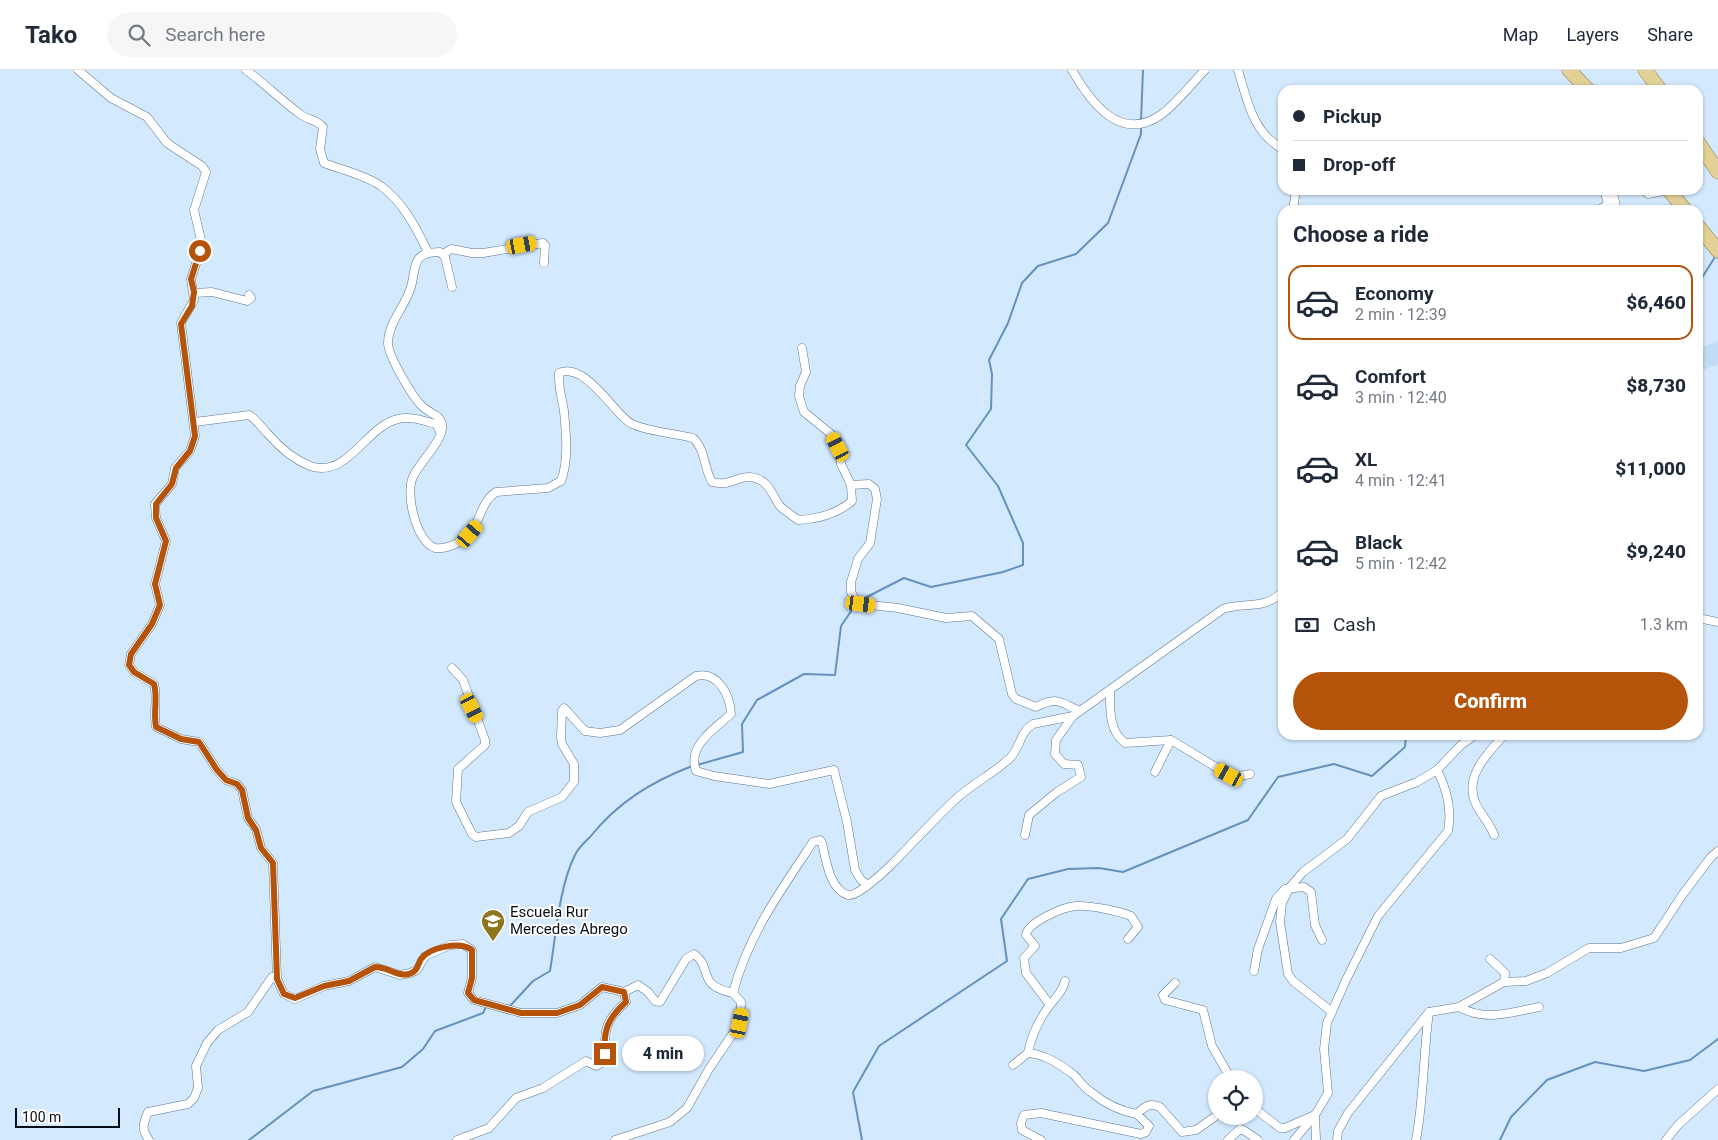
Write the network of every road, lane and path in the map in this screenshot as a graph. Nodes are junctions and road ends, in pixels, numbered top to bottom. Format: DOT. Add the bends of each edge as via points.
graph roads {
  1 [pos="78,70"];
  2 [pos="246,70"];
  3 [pos="1072,70"];
  4 [pos="1206,70"];
  5 [pos="1238,70"];
  6 [pos="1570,70"];
  7 [pos="1645,70"];
  8 [pos="1584,85"];
  9 [pos="1656,85"];
  10 [pos="1278,147"];
  11 [pos="1703,150"];
  12 [pos="1718,172"];
  13 [pos="1673,195"];
  14 [pos="1681,205"];
  15 [pos="1703,232"];
  16 [pos="1718,251"];
  17 [pos="428,252"];
  18 [pos="445,257"];
  19 [pos="544,263"];
  20 [pos="452,287"];
  21 [pos="194,292"];
  22 [pos="249,295"];
  23 [pos="802,348"];
  24 [pos="195,422"];
  25 [pos="441,433"];
  26 [pos="851,485"];
  27 [pos="1278,595"];
  28 [pos="1703,619"];
  29 [pos="1718,622"];
  30 [pos="452,668"];
  31 [pos="1110,691"];
  32 [pos="1076,714"];
  33 [pos="1171,740"];
  34 [pos="1468,740"];
  35 [pos="1500,740"];
  36 [pos="1437,770"];
  37 [pos="1155,772"];
  38 [pos="1250,774"];
  39 [pos="1025,834"];
  40 [pos="1494,835"];
  41 [pos="1718,851"];
  42 [pos="867,884"];
  43 [pos="1290,887"];
  44 [pos="1128,939"];
  45 [pos="1322,940"];
  46 [pos="1490,960"];
  47 [pos="1254,971"];
  48 [pos="277,979"];
  49 [pos="1065,981"];
  50 [pos="1504,982"];
  51 [pos="1176,983"];
  52 [pos="624,992"];
  53 [pos="733,993"];
  54 [pos="1050,1005"];
  55 [pos="1459,1007"];
  56 [pos="1539,1007"];
  57 [pos="1332,1012"];
  58 [pos="1430,1012"];
  59 [pos="1028,1053"];
  60 [pos="1013,1065"];
  61 [pos="1226,1070"];
  62 [pos="1718,1089"];
  63 [pos="1137,1114"];
  64 [pos="1263,1115"];
  65 [pos="1315,1115"];
  66 [pos="1208,1122"];
  67 [pos="149,1140"];
  68 [pos="458,1140"];
  69 [pos="615,1140"];
  70 [pos="1042,1140"];
  71 [pos="1228,1140"];
  72 [pos="1258,1140"];
  73 [pos="1294,1140"];
  74 [pos="1316,1140"];
  75 [pos="1337,1140"];
  76 [pos="1416,1140"];
  77 [pos="1666,1140"];
  1 -- 21 [label="street" via="111,98 147,117 167,143 206,172 194,210 201,240 191,279"];
  2 -- 17 [label="street" via="304,117 323,127 320,150 324,163 380,186 397,200"];
  3 -- 4 [label="street" via="1110,119 1137,125 1163,113"];
  5 -- 10 [label="street" via="1254,119 1269,141"];
  6 -- 8 [label="highway"];
  7 -- 9 [label="highway"];
  11 -- 12 [label="highway"];
  13 -- 14 [label="highway"];
  15 -- 16 [label="highway"];
  17 -- 18 [label="street" via="440,252"];
  17 -- 25 [label="street" via="416,264 412,286 391,326 388,348 419,404 438,418"];
  18 -- 19 [label="street" via="451,249 483,253 543,243"];
  18 -- 20 [label="street"];
  21 -- 22 [label="street" via="212,292 247,301"];
  21 -- 24 [label="street" via="192,306 181,324"];
  23 -- 26 [label="street" via="806,372 799,396 804,412 831,434"];
  24 -- 25 [label="street" via="249,415 290,457 312,467 330,467 345,460 387,423 397,419 436,424"];
  24 -- 48 [label="street" via="190,451 176,468 172,484 156,504 156,518 166,541 155,584 160,605 152,624 131,654 129,665 134,672 154,684 156,727 181,739 199,742 217,770 242,790 248,818 256,830 261,848 273,863"];
  25 -- 26 [label="street" via="412,478 410,489 418,532 435,548 463,542 477,526 491,495 496,492 548,488 562,481 566,467 559,379 564,371 598,388 630,423 693,438 712,482 722,485 748,477 762,480 780,507 798,520 814,519 844,508 852,501"];
  26 -- 32 [label="street" via="869,484 875,489 877,499 870,543 858,558 853,573 851,592 855,599 861,604 946,618 972,616 999,639 1009,687 1016,699 1036,707 1056,700"];
  27 -- 31 [label="street" via="1258,606 1223,609"];
  28 -- 29 [label="street"];
  30 -- 42 [label="street" via="463,680 485,740 485,745 458,769 456,802 476,837 509,833 519,826 528,812 562,797 574,782 574,764 561,737 564,708 586,731 600,734 620,730 703,674 722,686 730,702 731,714 704,738 694,752 696,771 769,784 834,770 855,870"];
  31 -- 32 [label="street"];
  31 -- 33 [label="street" via="1113,728 1120,739 1125,743"];
  32 -- 39 [label="street" via="1056,740 1055,754 1064,764 1078,766 1081,777 1029,815"];
  32 -- 42 [label="street" via="1027,728 1010,758 958,797 914,844"];
  33 -- 37 [label="street"];
  33 -- 38 [label="street" via="1229,775"];
  34 -- 36 [label="street"];
  35 -- 40 [label="street" via="1482,760 1474,777 1474,801"];
  36 -- 43 [label="street" via="1381,796 1347,839 1303,872"];
  36 -- 57 [label="street" via="1448,800 1448,831 1378,916"];
  41 -- 50 [label="street" via="1682,894 1654,938 1621,948 1589,948 1548,973 1526,981"];
  42 -- 53 [label="street" via="854,895 837,888 822,843 820,840 813,842 756,931 740,964"];
  43 -- 45 [label="street" via="1304,887 1311,892 1315,925"];
  43 -- 47 [label="street" via="1280,892 1276,899 1258,949"];
  43 -- 57 [label="street" via="1282,904 1280,922 1288,974"];
  44 -- 54 [label="street" via="1138,926 1131,916 1085,906 1060,910 1031,927 1026,935 1035,946 1024,958 1026,972"];
  46 -- 50 [label="street" via="1505,973"];
  48 -- 52 [label="street" via="284,994 295,998 324,986 349,981 375,967 400,975 410,973 416,970 425,956 450,945 462,944 472,950 472,978 468,993 474,1000 521,1013 557,1013 580,1005 602,987"];
  48 -- 67 [label="street" via="272,977 248,1012 218,1030 207,1043 196,1066 198,1088 194,1098 188,1104 148,1112 143,1132"];
  49 -- 54 [label="street" via="1061,994"];
  50 -- 55 [label="street"];
  51 -- 61 [label="street" via="1163,995 1165,1000 1203,1010 1212,1046"];
  52 -- 53 [label="street" via="638,985 660,1002 678,970 694,954 713,987"];
  52 -- 68 [label="street" via="626,1002 609,1018 605,1031 604,1064 580,1063 549,1085 516,1098 489,1128"];
  53 -- 69 [label="street" via="741,1002 740,1023 688,1108 670,1122"];
  54 -- 59 [label="street" via="1032,1038"];
  55 -- 56 [label="street" via="1481,1015 1511,1014"];
  55 -- 58 [label="street"];
  57 -- 65 [label="street" via="1327,1022 1324,1048 1328,1093"];
  58 -- 75 [label="street" via="1348,1113"];
  58 -- 76 [label="street" via="1422,1070 1423,1104"];
  59 -- 60 [label="street"];
  59 -- 63 [label="street" via="1058,1065 1088,1091 1116,1107"];
  62 -- 77 [label="street"];
  63 -- 66 [label="street" via="1145,1106 1155,1104 1182,1132 1196,1130"];
  63 -- 70 [label="street" via="1149,1126 1142,1134 1040,1112 1024,1115 1022,1130"];
  64 -- 65 [label="street" via="1280,1128"];
  65 -- 73 [label="street"];
  65 -- 74 [label="street"];
  71 -- 72 [label="street" via="1240,1130"];
}
